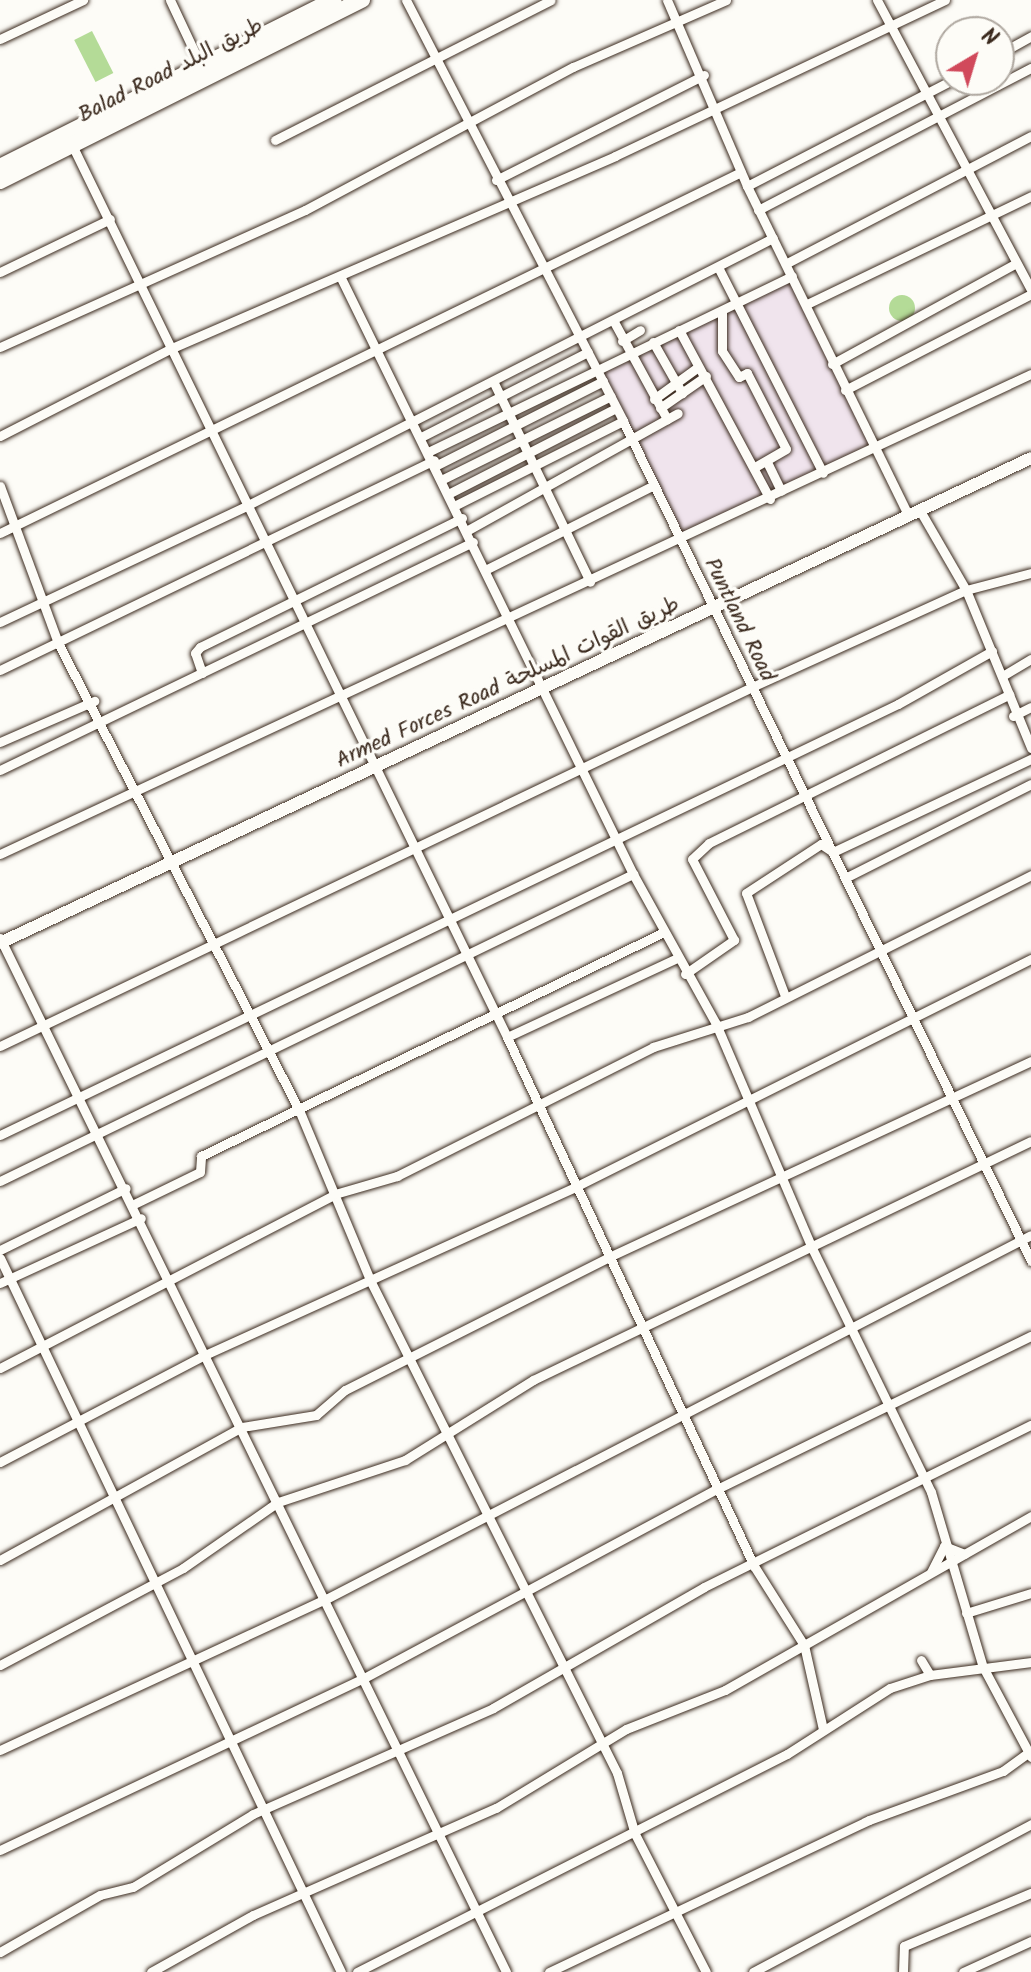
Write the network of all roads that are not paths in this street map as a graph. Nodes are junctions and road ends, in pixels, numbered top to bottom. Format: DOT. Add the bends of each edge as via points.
graph roads {
  1 [pos="83,0"];
  2 [pos="170,0"];
  3 [pos="333,0"];
  4 [pos="362,0"];
  5 [pos="406,0"];
  6 [pos="551,0"];
  7 [pos="667,0"];
  8 [pos="726,0"];
  9 [pos="877,0"];
  10 [pos="945,0"];
  11 [pos="679,20"];
  12 [pos="892,30"];
  13 [pos="1,37"];
  14 [pos="438,61"];
  15 [pos="201,66"];
  16 [pos="1031,68"];
  17 [pos="704,75"];
  18 [pos="935,89"];
  19 [pos="926,94"];
  20 [pos="719,108"];
  21 [pos="940,118"];
  22 [pos="468,126"];
  23 [pos="1031,136"];
  24 [pos="275,140"];
  25 [pos="72,145"];
  26 [pos="1,167"];
  27 [pos="967,168"];
  28 [pos="741,172"];
  29 [pos="496,180"];
  30 [pos="747,186"];
  31 [pos="1031,196"];
  32 [pos="507,201"];
  33 [pos="758,210"];
  34 [pos="992,217"];
  35 [pos="110,219"];
  36 [pos="773,238"];
  37 [pos="787,263"];
  38 [pos="1015,264"];
  39 [pos="718,267"];
  40 [pos="543,270"];
  41 [pos="0,272"];
  42 [pos="340,276"];
  43 [pos="792,276"];
  44 [pos="143,284"];
  45 [pos="1031,292"];
  46 [pos="807,304"];
  47 [pos="740,305"];
  48 [pos="722,311"];
  49 [pos="613,320"];
  50 [pos="640,330"];
  51 [pos="679,330"];
  52 [pos="579,335"];
  53 [pos="622,341"];
  54 [pos="653,342"];
  55 [pos="0,347"];
  56 [pos="172,348"];
  57 [pos="381,348"];
  58 [pos="588,352"];
  59 [pos="629,354"];
  60 [pos="764,364"];
  61 [pos="832,364"];
  62 [pos="698,367"];
  63 [pos="597,369"];
  64 [pos="747,373"];
  65 [pos="1031,374"];
  66 [pos="706,376"];
  67 [pos="493,381"];
  68 [pos="603,381"];
  69 [pos="675,382"];
  70 [pos="845,390"];
  71 [pos="682,393"];
  72 [pos="611,396"];
  73 [pos="500,398"];
  74 [pos="654,399"];
  75 [pos="616,408"];
  76 [pos="660,408"];
  77 [pos="507,413"];
  78 [pos="678,413"];
  79 [pos="415,419"];
  80 [pos="667,419"];
  81 [pos="623,421"];
  82 [pos="513,428"];
  83 [pos="213,434"];
  84 [pos="0,436"];
  85 [pos="423,436"];
  86 [pos="520,441"];
  87 [pos="632,441"];
  88 [pos="875,447"];
  89 [pos="527,455"];
  90 [pos="434,458"];
  91 [pos="1031,458"];
  92 [pos="767,462"];
  93 [pos="755,467"];
  94 [pos="533,469"];
  95 [pos="823,473"];
  96 [pos="443,479"];
  97 [pos="654,485"];
  98 [pos="0,486"];
  99 [pos="781,491"];
  100 [pos="450,493"];
  101 [pos="545,493"];
  102 [pos="770,499"];
  103 [pos="456,505"];
  104 [pos="246,506"];
  105 [pos="914,512"];
  106 [pos="462,518"];
  107 [pos="16,526"];
  108 [pos="468,530"];
  109 [pos="565,532"];
  110 [pos="0,533"];
  111 [pos="680,540"];
  112 [pos="473,542"];
  113 [pos="265,545"];
  114 [pos="487,569"];
  115 [pos="1031,573"];
  116 [pos="590,582"];
  117 [pos="966,590"];
  118 [pos="293,600"];
  119 [pos="40,603"];
  120 [pos="713,610"];
  121 [pos="511,619"];
  122 [pos="0,622"];
  123 [pos="303,626"];
  124 [pos="58,643"];
  125 [pos="992,651"];
  126 [pos="1031,659"];
  127 [pos="0,670"];
  128 [pos="202,673"];
  129 [pos="1004,675"];
  130 [pos="541,687"];
  131 [pos="752,687"];
  132 [pos="340,693"];
  133 [pos="1009,695"];
  134 [pos="94,701"];
  135 [pos="1031,707"];
  136 [pos="1013,716"];
  137 [pos="104,723"];
  138 [pos="0,742"];
  139 [pos="1031,748"];
  140 [pos="785,755"];
  141 [pos="1031,759"];
  142 [pos="377,767"];
  143 [pos="584,767"];
  144 [pos="0,770"];
  145 [pos="1031,784"];
  146 [pos="136,791"];
  147 [pos="804,793"];
  148 [pos="618,836"];
  149 [pos="415,846"];
  150 [pos="833,852"];
  151 [pos="0,854"];
  152 [pos="167,863"];
  153 [pos="633,874"];
  154 [pos="1031,875"];
  155 [pos="847,877"];
  156 [pos="449,916"];
  157 [pos="664,932"];
  158 [pos="0,941"];
  159 [pos="215,943"];
  160 [pos="880,946"];
  161 [pos="467,958"];
  162 [pos="677,958"];
  163 [pos="1031,959"];
  164 [pos="685,974"];
  165 [pos="785,996"];
  166 [pos="251,1014"];
  167 [pos="495,1014"];
  168 [pos="915,1015"];
  169 [pos="48,1023"];
  170 [pos="716,1024"];
  171 [pos="507,1037"];
  172 [pos="0,1046"];
  173 [pos="267,1050"];
  174 [pos="1031,1061"];
  175 [pos="82,1094"];
  176 [pos="956,1097"];
  177 [pos="745,1101"];
  178 [pos="539,1106"];
  179 [pos="299,1110"];
  180 [pos="99,1134"];
  181 [pos="0,1135"];
  182 [pos="1031,1141"];
  183 [pos="983,1162"];
  184 [pos="780,1174"];
  185 [pos="0,1181"];
  186 [pos="577,1186"];
  187 [pos="126,1188"];
  188 [pos="335,1194"];
  189 [pos="134,1204"];
  190 [pos="141,1218"];
  191 [pos="1031,1235"];
  192 [pos="1021,1243"];
  193 [pos="812,1248"];
  194 [pos="0,1250"];
  195 [pos="611,1256"];
  196 [pos="0,1258"];
  197 [pos="1031,1261"];
  198 [pos="10,1278"];
  199 [pos="172,1281"];
  200 [pos="371,1282"];
  201 [pos="0,1283"];
  202 [pos="644,1328"];
  203 [pos="851,1329"];
  204 [pos="1031,1336"];
  205 [pos="42,1352"];
  206 [pos="207,1354"];
  207 [pos="409,1359"];
  208 [pos="0,1368"];
  209 [pos="887,1405"];
  210 [pos="683,1411"];
  211 [pos="75,1425"];
  212 [pos="1031,1425"];
  213 [pos="242,1427"];
  214 [pos="447,1427"];
  215 [pos="0,1462"];
  216 [pos="924,1476"];
  217 [pos="719,1488"];
  218 [pos="113,1499"];
  219 [pos="278,1502"];
  220 [pos="489,1514"];
  221 [pos="1031,1516"];
  222 [pos="944,1546"];
  223 [pos="965,1554"];
  224 [pos="0,1560"];
  225 [pos="949,1563"];
  226 [pos="754,1566"];
  227 [pos="931,1572"];
  228 [pos="154,1583"];
  229 [pos="527,1590"];
  230 [pos="1031,1593"];
  231 [pos="326,1599"];
  232 [pos="966,1613"];
  233 [pos="804,1645"];
  234 [pos="192,1658"];
  235 [pos="921,1660"];
  236 [pos="1031,1662"];
  237 [pos="561,1664"];
  238 [pos="0,1665"];
  239 [pos="983,1667"];
  240 [pos="930,1675"];
  241 [pos="364,1678"];
  242 [pos="823,1729"];
  243 [pos="234,1739"];
  244 [pos="597,1743"];
  245 [pos="0,1750"];
  246 [pos="399,1752"];
  247 [pos="1030,1754"];
  248 [pos="268,1808"];
  249 [pos="1031,1824"];
  250 [pos="439,1833"];
  251 [pos="635,1834"];
  252 [pos="0,1850"];
  253 [pos="306,1892"];
  254 [pos="1031,1893"];
  255 [pos="678,1908"];
  256 [pos="478,1914"];
  257 [pos="1031,1941"];
  258 [pos="0,1952"];
  259 [pos="151,1972"];
  260 [pos="341,1972"];
  261 [pos="357,1972"];
  262 [pos="506,1972"];
  263 [pos="549,1972"];
  264 [pos="706,1972"];
  265 [pos="753,1972"];
  266 [pos="903,1972"];
  267 [pos="963,1972"];
  1 -- 13 [label="street"];
  2 -- 15 [label="street"];
  3 -- 15 [label="highway, Balad Road طريق البلد"];
  4 -- 25 [label="highway, Balad Road طريق البلد"];
  5 -- 14 [label="street, Puntland Road"];
  6 -- 14 [label="street"];
  7 -- 11 [label="street"];
  8 -- 11 [label="street"];
  9 -- 12 [label="street"];
  10 -- 12 [label="street"];
  11 -- 17 [label="street"];
  11 -- 22 [label="street"];
  12 -- 19 [label="street"];
  12 -- 20 [label="street"];
  14 -- 22 [label="street, Puntland Road"];
  14 -- 24 [label="street"];
  15 -- 26 [label="highway, Balad Road طريق البلد"];
  16 -- 21 [label="street"];
  17 -- 20 [label="street"];
  17 -- 29 [label="street"];
  18 -- 19 [label="street"];
  19 -- 21 [label="street"];
  19 -- 30 [label="street"];
  20 -- 28 [label="street"];
  20 -- 32 [label="street"];
  21 -- 27 [label="street"];
  21 -- 33 [label="street"];
  22 -- 29 [label="street, Puntland Road"];
  22 -- 44 [label="street"];
  23 -- 27 [label="street"];
  25 -- 26 [label="highway, Balad Road طريق البلد"];
  25 -- 35 [label="street"];
  27 -- 34 [label="street"];
  27 -- 37 [label="street"];
  28 -- 30 [label="street"];
  28 -- 40 [label="street"];
  29 -- 32 [label="street, Puntland Road"];
  30 -- 33 [label="street"];
  31 -- 34 [label="street"];
  32 -- 40 [label="street, Puntland Road"];
  32 -- 42 [label="street"];
  33 -- 36 [label="street"];
  34 -- 38 [label="street"];
  34 -- 46 [label="street"];
  35 -- 41 [label="street"];
  35 -- 44 [label="street"];
  36 -- 37 [label="street"];
  36 -- 39 [label="street"];
  37 -- 43 [label="street"];
  38 -- 45 [label="street"];
  38 -- 61 [label="street"];
  39 -- 47 [label="street"];
  39 -- 49 [label="street"];
  40 -- 52 [label="street, Puntland Road"];
  40 -- 57 [label="street"];
  42 -- 56 [label="street"];
  42 -- 57 [label="street"];
  43 -- 46 [label="street"];
  43 -- 47 [label="street"];
  44 -- 55 [label="street"];
  44 -- 56 [label="street"];
  45 -- 70 [label="street"];
  46 -- 61 [label="street"];
  47 -- 48 [label="street"];
  47 -- 60 [label="street"];
  48 -- 51 [label="street"];
  48 -- 64 [label="street" via="722,351 739,377"];
  49 -- 52 [label="street"];
  49 -- 53 [label="street"];
  50 -- 53 [label="street"];
  51 -- 54 [label="street"];
  51 -- 62 [label="street"];
  52 -- 58 [label="street, Puntland Road"];
  52 -- 67 [label="street"];
  53 -- 59 [label="street"];
  54 -- 59 [label="street"];
  54 -- 69 [label="street"];
  56 -- 83 [label="street"];
  56 -- 84 [label="street"];
  57 -- 79 [label="street"];
  57 -- 83 [label="street"];
  58 -- 63 [label="street, Puntland Road"];
  58 -- 73 [label="street"];
  59 -- 63 [label="street"];
  59 -- 74 [label="street"];
  60 -- 64 [label="street"];
  60 -- 95 [label="street"];
  61 -- 70 [label="street"];
  62 -- 66 [label="street"];
  62 -- 69 [label="street"];
  63 -- 68 [label="street, Puntland Road"];
  63 -- 77 [label="street"];
  64 -- 92 [label="street" via="786,449"];
  65 -- 88 [label="street"];
  66 -- 71 [label="street"];
  66 -- 93 [label="street"];
  67 -- 73 [label="street"];
  67 -- 79 [label="street"];
  68 -- 72 [label="street, Puntland Road"];
  68 -- 82 [label="street"];
  69 -- 71 [label="street"];
  69 -- 74 [label="street"];
  70 -- 88 [label="street"];
  71 -- 76 [label="street"];
  72 -- 75 [label="street, Puntland Road"];
  72 -- 86 [label="street"];
  73 -- 77 [label="street"];
  73 -- 85 [label="street"];
  74 -- 76 [label="street"];
  75 -- 81 [label="street, Puntland Road"];
  75 -- 89 [label="street"];
  76 -- 80 [label="street"];
  77 -- 82 [label="street"];
  77 -- 90 [label="street"];
  78 -- 80 [label="street"];
  79 -- 85 [label="street"];
  79 -- 104 [label="street"];
  80 -- 87 [label="street"];
  81 -- 87 [label="street, Puntland Road"];
  81 -- 94 [label="street"];
  82 -- 86 [label="street"];
  82 -- 90 [label="street"];
  83 -- 104 [label="street"];
  83 -- 107 [label="street"];
  85 -- 90 [label="street"];
  86 -- 89 [label="street"];
  86 -- 96 [label="street"];
  87 -- 97 [label="street, Puntland Road"];
  87 -- 101 [label="street"];
  88 -- 95 [label="street"];
  88 -- 105 [label="street"];
  89 -- 94 [label="street"];
  89 -- 100 [label="street"];
  90 -- 96 [label="street"];
  90 -- 113 [label="street"];
  91 -- 105 [label="street, Armed Forces Road طريق القوات المسلحة"];
  92 -- 93 [label="street"];
  92 -- 99 [label="street"];
  93 -- 102 [label="street"];
  94 -- 101 [label="street"];
  94 -- 103 [label="street"];
  95 -- 99 [label="street"];
  96 -- 100 [label="street"];
  97 -- 109 [label="street"];
  97 -- 111 [label="street, Puntland Road"];
  98 -- 107 [label="street"];
  99 -- 102 [label="street"];
  100 -- 103 [label="street"];
  101 -- 108 [label="street"];
  101 -- 109 [label="street"];
  102 -- 111 [label="street"];
  103 -- 106 [label="street"];
  104 -- 113 [label="street"];
  104 -- 119 [label="street"];
  105 -- 117 [label="street"];
  105 -- 120 [label="street, Armed Forces Road طريق القوات المسلحة"];
  106 -- 108 [label="street"];
  106 -- 118 [label="street"];
  107 -- 110 [label="street"];
  107 -- 119 [label="street"];
  108 -- 112 [label="street"];
  109 -- 114 [label="street"];
  109 -- 116 [label="street"];
  111 -- 116 [label="street"];
  111 -- 120 [label="street, Puntland Road"];
  112 -- 114 [label="street"];
  112 -- 123 [label="street"];
  113 -- 118 [label="street"];
  113 -- 124 [label="street"];
  114 -- 121 [label="street"];
  115 -- 117 [label="street"];
  116 -- 121 [label="street"];
  117 -- 125 [label="street"];
  117 -- 131 [label="street"];
  118 -- 123 [label="street"];
  118 -- 128 [label="street" via="200,647 195,653"];
  119 -- 122 [label="street"];
  119 -- 124 [label="street"];
  120 -- 130 [label="street, Armed Forces Road طريق القوات المسلحة"];
  120 -- 131 [label="street, Puntland Road"];
  121 -- 130 [label="street"];
  121 -- 132 [label="street"];
  123 -- 128 [label="street"];
  123 -- 132 [label="street"];
  124 -- 127 [label="street"];
  124 -- 134 [label="street"];
  125 -- 129 [label="street"];
  125 -- 140 [label="street"];
  126 -- 129 [label="street"];
  128 -- 137 [label="street"];
  129 -- 133 [label="street"];
  130 -- 142 [label="street, Armed Forces Road طريق القوات المسلحة"];
  130 -- 143 [label="street"];
  131 -- 140 [label="street, Puntland Road"];
  131 -- 143 [label="street"];
  132 -- 142 [label="street"];
  132 -- 146 [label="street"];
  133 -- 136 [label="street"];
  133 -- 147 [label="street"];
  134 -- 137 [label="street"];
  134 -- 138 [label="street"];
  135 -- 136 [label="street"];
  136 -- 139 [label="street"];
  137 -- 144 [label="street"];
  137 -- 146 [label="street"];
  140 -- 147 [label="street, Puntland Road"];
  140 -- 148 [label="street"];
  141 -- 150 [label="street"];
  142 -- 149 [label="street"];
  142 -- 152 [label="street, Armed Forces Road طريق القوات المسلحة"];
  143 -- 148 [label="street"];
  143 -- 149 [label="street"];
  145 -- 155 [label="street"];
  146 -- 151 [label="street"];
  146 -- 152 [label="street"];
  147 -- 150 [label="street, Puntland Road"];
  147 -- 164 [label="street" via="692,859 734,940"];
  148 -- 153 [label="street"];
  148 -- 156 [label="street"];
  149 -- 156 [label="street"];
  149 -- 159 [label="street"];
  150 -- 155 [label="street, Puntland Road"];
  150 -- 165 [label="street" via="821,844 744,896"];
  152 -- 158 [label="street, Armed Forces Road طريق القوات المسلحة"];
  152 -- 159 [label="street"];
  153 -- 157 [label="street"];
  153 -- 161 [label="street"];
  154 -- 160 [label="street"];
  155 -- 160 [label="street, Puntland Road"];
  156 -- 161 [label="street"];
  156 -- 166 [label="street"];
  157 -- 162 [label="street"];
  157 -- 167 [label="street"];
  158 -- 169 [label="street"];
  159 -- 166 [label="street"];
  159 -- 169 [label="street"];
  160 -- 165 [label="street"];
  160 -- 168 [label="street, Puntland Road"];
  161 -- 167 [label="street"];
  161 -- 173 [label="street"];
  162 -- 164 [label="street"];
  162 -- 171 [label="street"];
  163 -- 168 [label="street"];
  164 -- 170 [label="street"];
  165 -- 170 [label="street" via="748,1017"];
  166 -- 173 [label="street"];
  166 -- 175 [label="street"];
  167 -- 171 [label="street"];
  167 -- 179 [label="street"];
  168 -- 176 [label="street, Puntland Road"];
  168 -- 177 [label="street"];
  169 -- 172 [label="street"];
  169 -- 175 [label="street"];
  170 -- 177 [label="street"];
  170 -- 178 [label="street" via="653,1047"];
  171 -- 178 [label="street"];
  173 -- 179 [label="street"];
  173 -- 180 [label="street"];
  174 -- 176 [label="street"];
  175 -- 180 [label="street"];
  175 -- 181 [label="street"];
  176 -- 183 [label="street, Puntland Road"];
  176 -- 184 [label="street"];
  177 -- 184 [label="street"];
  177 -- 186 [label="street"];
  178 -- 186 [label="street"];
  178 -- 188 [label="street" via="397,1176"];
  179 -- 188 [label="street"];
  179 -- 189 [label="street" via="201,1156 200,1172"];
  180 -- 185 [label="street"];
  180 -- 187 [label="street"];
  182 -- 183 [label="street"];
  183 -- 192 [label="street, Puntland Road"];
  183 -- 193 [label="street"];
  184 -- 193 [label="street"];
  184 -- 195 [label="street"];
  186 -- 195 [label="street"];
  186 -- 200 [label="street"];
  187 -- 189 [label="street"];
  187 -- 194 [label="street"];
  188 -- 199 [label="street"];
  188 -- 200 [label="street"];
  189 -- 190 [label="street"];
  190 -- 198 [label="street"];
  190 -- 199 [label="street"];
  191 -- 192 [label="street"];
  192 -- 197 [label="street, Puntland Road"];
  192 -- 203 [label="street"];
  193 -- 202 [label="street"];
  193 -- 203 [label="street"];
  195 -- 202 [label="street"];
  195 -- 207 [label="street"];
  196 -- 198 [label="street"];
  198 -- 201 [label="street"];
  198 -- 205 [label="street"];
  199 -- 205 [label="street"];
  199 -- 206 [label="street"];
  200 -- 206 [label="street"];
  200 -- 207 [label="street"];
  202 -- 210 [label="street"];
  202 -- 214 [label="street"];
  203 -- 209 [label="street"];
  203 -- 210 [label="street"];
  204 -- 209 [label="street"];
  205 -- 208 [label="street"];
  205 -- 211 [label="street"];
  206 -- 211 [label="street"];
  206 -- 213 [label="street"];
  207 -- 213 [label="street" via="297,1424"];
  207 -- 214 [label="street"];
  209 -- 216 [label="street"];
  209 -- 217 [label="street"];
  210 -- 217 [label="street"];
  210 -- 220 [label="street"];
  211 -- 215 [label="street"];
  211 -- 218 [label="street"];
  212 -- 216 [label="street" via="943,1473"];
  213 -- 218 [label="street"];
  213 -- 219 [label="street"];
  214 -- 219 [label="street" via="405,1460"];
  214 -- 220 [label="street"];
  216 -- 222 [label="street"];
  216 -- 226 [label="street"];
  217 -- 226 [label="street"];
  217 -- 229 [label="street"];
  218 -- 224 [label="street"];
  218 -- 228 [label="street"];
  219 -- 228 [label="street"];
  219 -- 231 [label="street"];
  220 -- 229 [label="street"];
  220 -- 231 [label="street"];
  221 -- 223 [label="street"];
  222 -- 223 [label="street"];
  222 -- 225 [label="street"];
  222 -- 227 [label="street"];
  223 -- 225 [label="street"];
  225 -- 227 [label="street"];
  225 -- 232 [label="street"];
  226 -- 233 [label="street"];
  226 -- 237 [label="street"];
  227 -- 233 [label="street"];
  228 -- 234 [label="street"];
  228 -- 238 [label="street"];
  229 -- 237 [label="street"];
  229 -- 241 [label="street"];
  230 -- 232 [label="street"];
  231 -- 234 [label="street"];
  231 -- 241 [label="street"];
  232 -- 239 [label="street"];
  233 -- 242 [label="street"];
  233 -- 244 [label="street" via="725,1690"];
  234 -- 243 [label="street"];
  234 -- 245 [label="street"];
  235 -- 240 [label="street"];
  236 -- 239 [label="street"];
  237 -- 244 [label="street"];
  237 -- 246 [label="street" via="493,1708"];
  239 -- 240 [label="street"];
  239 -- 247 [label="street"];
  240 -- 242 [label="street" via="890,1688"];
  241 -- 243 [label="street"];
  241 -- 246 [label="street"];
  242 -- 251 [label="street"];
  243 -- 248 [label="street"];
  243 -- 252 [label="street"];
  244 -- 250 [label="street" via="553,1779"];
  244 -- 251 [label="street" via="617,1773"];
  246 -- 248 [label="street"];
  246 -- 250 [label="street"];
  247 -- 255 [label="street" via="1003,1771 869,1820"];
  248 -- 253 [label="street"];
  248 -- 258 [label="street" via="133,1887 100,1895"];
  249 -- 265 [label="street"];
  250 -- 253 [label="street"];
  250 -- 256 [label="street"];
  251 -- 255 [label="street"];
  251 -- 256 [label="street"];
  253 -- 259 [label="street"];
  253 -- 260 [label="street"];
  254 -- 266 [label="street" via="904,1946"];
  255 -- 263 [label="street"];
  255 -- 264 [label="street"];
  256 -- 261 [label="street" via="435,1928"];
  256 -- 262 [label="street"];
  257 -- 267 [label="street"];
}
